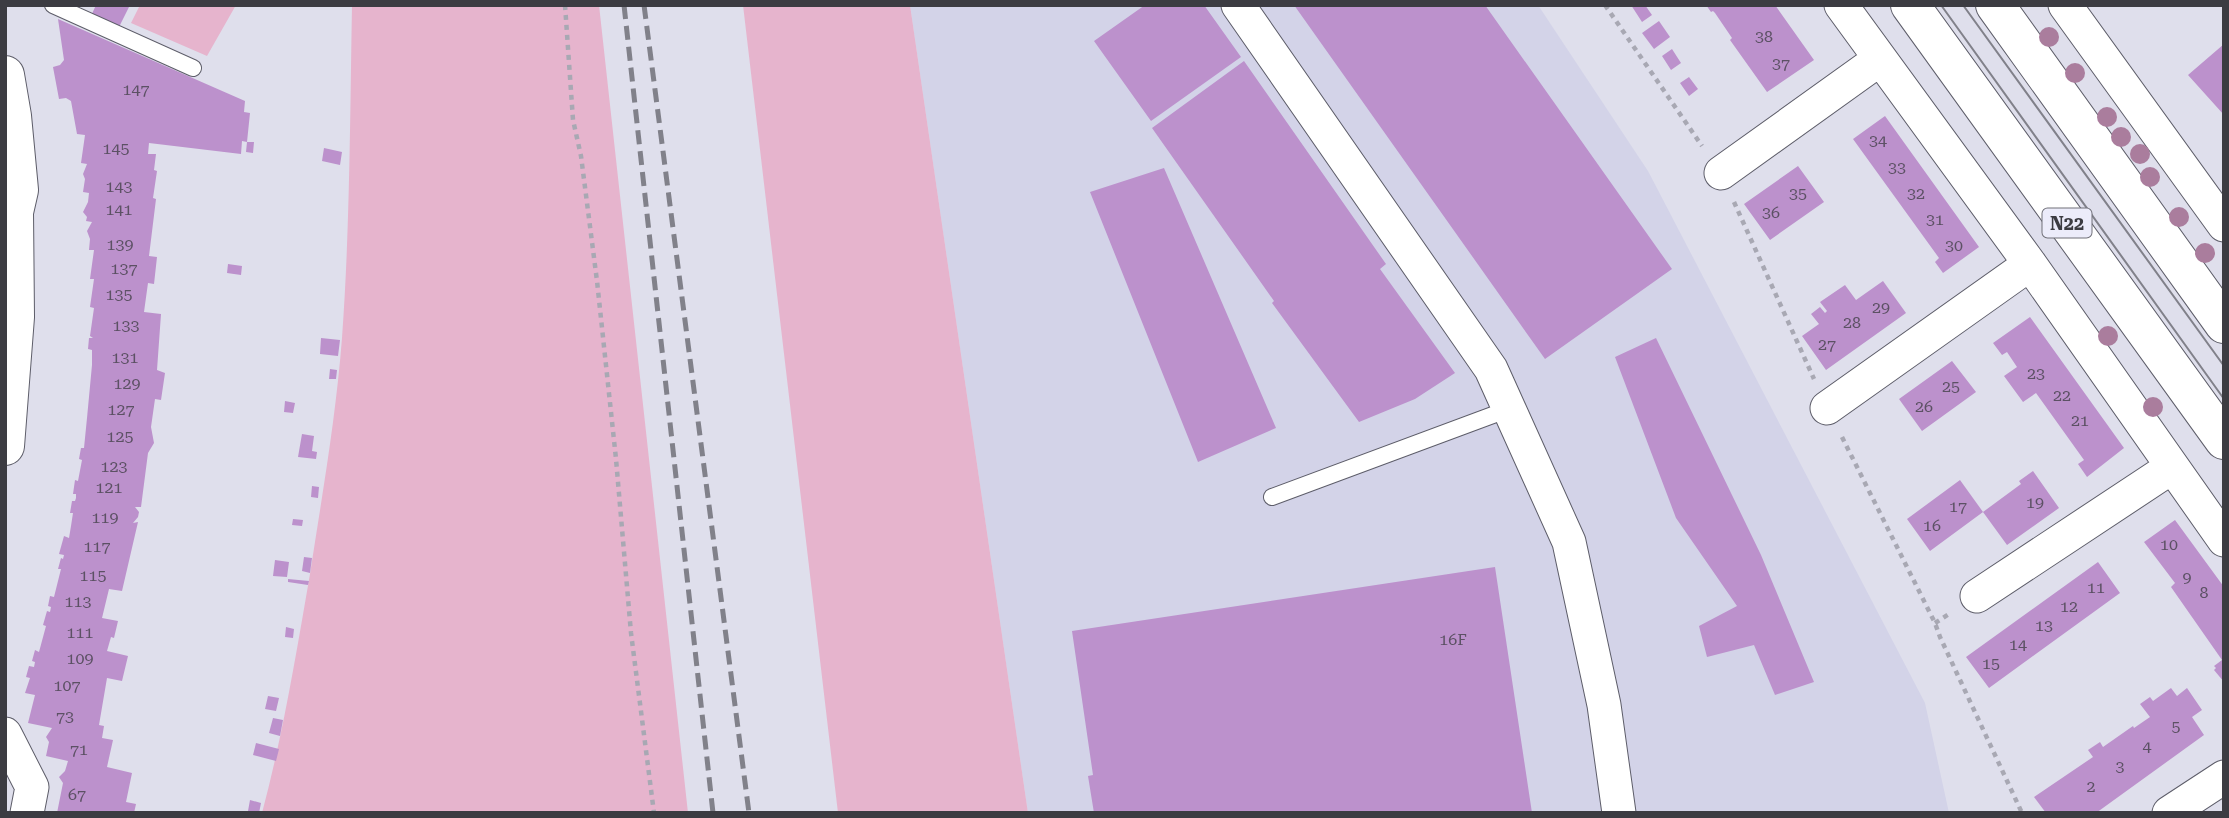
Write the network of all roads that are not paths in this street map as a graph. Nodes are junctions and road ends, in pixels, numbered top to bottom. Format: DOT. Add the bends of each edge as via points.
graph roads {
  1 [pos="53,5"];
  2 [pos="1238,5"];
  3 [pos="1841,5"];
  4 [pos="1910,5"];
  5 [pos="1995,5"];
  6 [pos="2065,5"];
  7 [pos="1880,59"];
  8 [pos="193,68"];
  9 [pos="5,75"];
  10 [pos="1721,173"];
  11 [pos="9,204"];
  12 [pos="2224,225"];
  13 [pos="2029,264"];
  14 [pos="2224,324"];
  15 [pos="1828,408"];
  16 [pos="1509,409"];
  17 [pos="2224,440"];
  18 [pos="5,446"];
  19 [pos="2172,467"];
  20 [pos="1272,496"];
  21 [pos="2224,540"];
  22 [pos="1977,596"];
  23 [pos="5,734"];
  24 [pos="2224,777"];
  25 [pos="27,813"];
  26 [pos="1619,813"];
  27 [pos="2169,813"];
  1 -- 8 [label="lane"];
  2 -- 16 [label="street" via="1491,369"];
  3 -- 7 [label="street"];
  4 -- 17 [label="main road, N22"];
  5 -- 14 [label="main road"];
  6 -- 12 [label="street"];
  7 -- 10 [label="street"];
  7 -- 13 [label="street"];
  9 -- 11 [label="main road" via="19,190"];
  11 -- 18 [label="main road" via="15,317"];
  13 -- 15 [label="street"];
  13 -- 19 [label="street"];
  16 -- 20 [label="lane"];
  16 -- 26 [label="street" via="1569,542 1604,705"];
  19 -- 21 [label="street"];
  19 -- 22 [label="street"];
  23 -- 25 [label="street" via="32,787"];
  24 -- 27 [label="street"];
}
